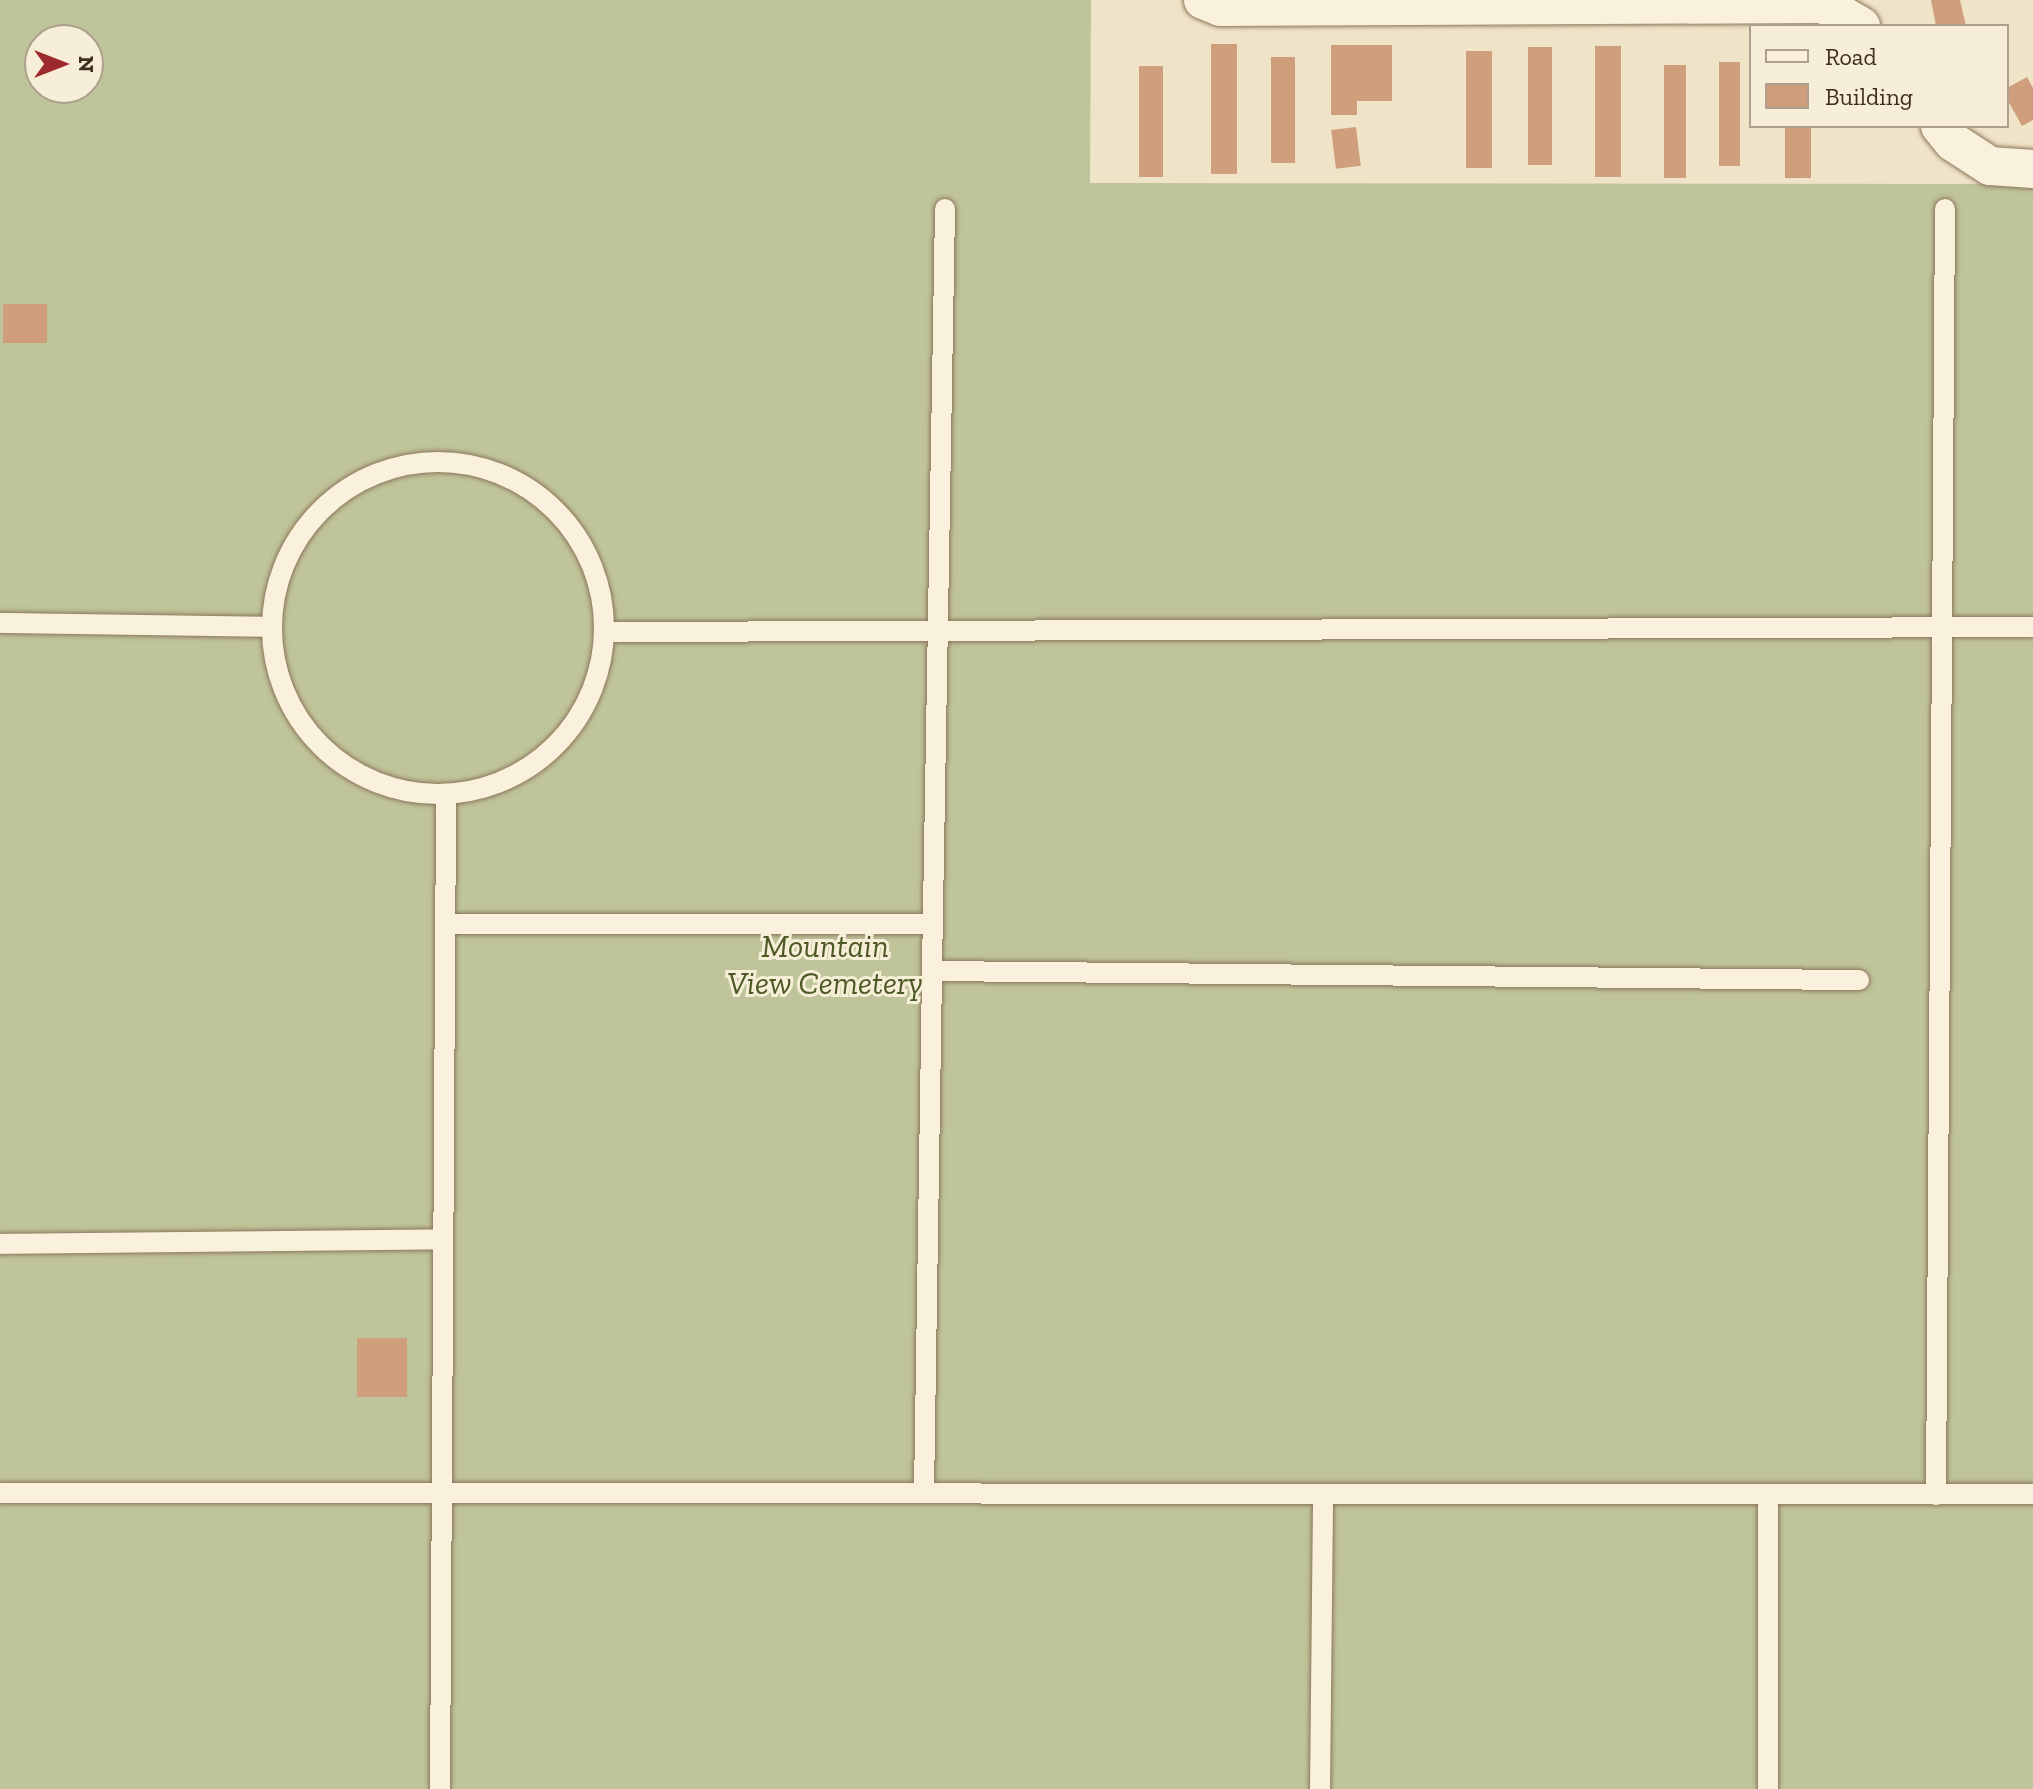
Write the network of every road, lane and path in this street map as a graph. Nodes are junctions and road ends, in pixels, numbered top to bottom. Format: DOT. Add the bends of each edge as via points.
graph roads {
  1 [pos="1203,0"];
  2 [pos="1858,24"];
  3 [pos="1942,128"];
  4 [pos="2033,169"];
  5 [pos="945,209"];
  6 [pos="1945,209"];
  7 [pos="0,623"];
  8 [pos="271,627"];
  9 [pos="1942,627"];
  10 [pos="2033,627"];
  11 [pos="938,630"];
  12 [pos="606,632"];
  13 [pos="446,795"];
  14 [pos="445,924"];
  15 [pos="933,924"];
  16 [pos="932,971"];
  17 [pos="1859,980"];
  18 [pos="443,1239"];
  19 [pos="0,1244"];
  20 [pos="0,1493"];
  21 [pos="441,1493"];
  22 [pos="924,1493"];
  23 [pos="1323,1494"];
  24 [pos="2033,1494"];
  25 [pos="1768,1495"];
  26 [pos="1936,1495"];
  27 [pos="440,1789"];
  28 [pos="1320,1789"];
  29 [pos="1768,1789"];
  1 -- 2 [label="street" via="1220,7 1823,4"];
  3 -- 4 [label="street" via="1990,166"];
  5 -- 11 [label="lane"];
  6 -- 9 [label="lane"];
  7 -- 8 [label="lane"];
  8 -- 12 [label="lane" via="281,572 308,523 349,486 400,464 455,461 508,475 554,507 587,551"];
  8 -- 13 [label="lane" via="280,680 304,728 344,766 380,783"];
  9 -- 10 [label="lane"];
  9 -- 11 [label="lane"];
  9 -- 26 [label="lane"];
  11 -- 12 [label="lane"];
  11 -- 15 [label="lane"];
  12 -- 13 [label="lane" via="583,712 548,755 500,784"];
  13 -- 14 [label="lane"];
  14 -- 15 [label="lane"];
  14 -- 18 [label="lane"];
  15 -- 16 [label="lane"];
  16 -- 17 [label="lane"];
  16 -- 22 [label="lane"];
  18 -- 19 [label="lane"];
  18 -- 21 [label="lane"];
  20 -- 21 [label="lane"];
  21 -- 22 [label="lane"];
  21 -- 27 [label="lane"];
  22 -- 23 [label="lane"];
  23 -- 25 [label="lane"];
  23 -- 28 [label="lane"];
  24 -- 26 [label="lane"];
  25 -- 26 [label="lane"];
  25 -- 29 [label="lane"];
}
